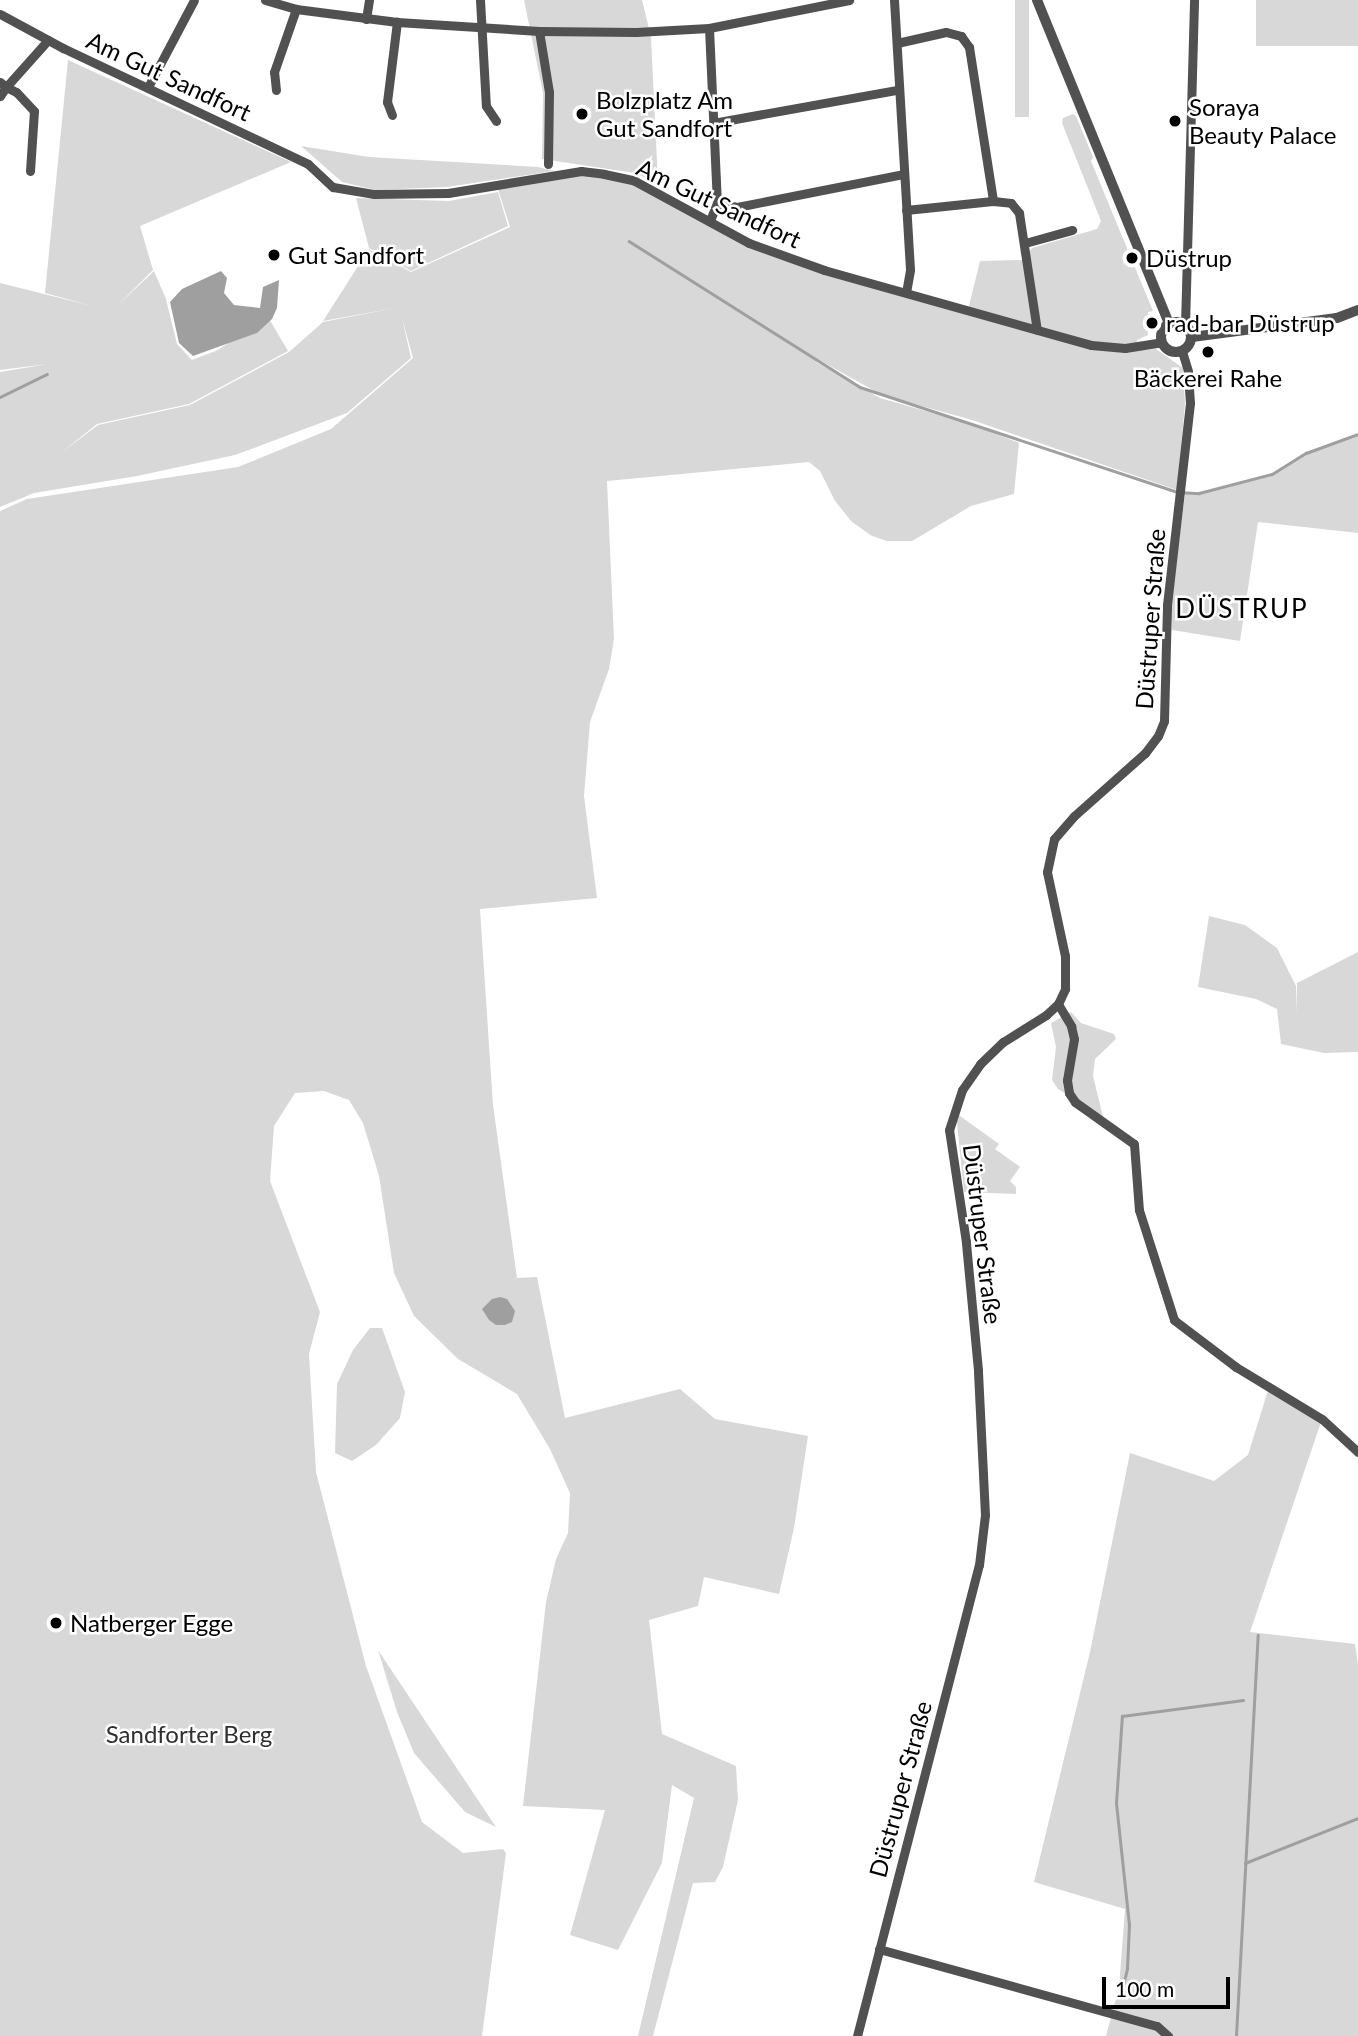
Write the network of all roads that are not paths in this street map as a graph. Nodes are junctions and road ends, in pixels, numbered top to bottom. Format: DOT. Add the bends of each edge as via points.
graph roads {
  1 [pos="194,0"];
  2 [pos="265,0"];
  3 [pos="369,0"];
  4 [pos="480,0"];
  5 [pos="849,0"];
  6 [pos="894,0"];
  7 [pos="1037,0"];
  8 [pos="1194,0"];
  9 [pos="296,9"];
  10 [pos="0,14"];
  11 [pos="366,19"];
  12 [pos="397,22"];
  13 [pos="481,27"];
  14 [pos="709,27"];
  15 [pos="539,31"];
  16 [pos="48,40"];
  17 [pos="897,43"];
  18 [pos="148,87"];
  19 [pos="2,88"];
  20 [pos="276,90"];
  21 [pos="897,90"];
  22 [pos="391,115"];
  23 [pos="496,121"];
  24 [pos="713,123"];
  25 [pos="548,164"];
  26 [pos="30,171"];
  27 [pos="903,174"];
  28 [pos="993,201"];
  29 [pos="717,203"];
  30 [pos="906,210"];
  31 [pos="710,220"];
  32 [pos="1072,230"];
  33 [pos="1025,243"];
  34 [pos="906,292"];
  35 [pos="1358,310"];
  36 [pos="1169,324"];
  37 [pos="1185,325"];
  38 [pos="1037,330"];
  39 [pos="1192,337"];
  40 [pos="1162,342"];
  41 [pos="1182,351"];
  42 [pos="1058,1004"];
  43 [pos="1358,1452"];
  44 [pos="879,1949"];
  45 [pos="857,2036"];
  46 [pos="1168,2036"];
  1 -- 18 [label="street"];
  2 -- 9 [label="street"];
  3 -- 11 [label="street"];
  4 -- 13 [label="street"];
  5 -- 14 [label="street"];
  6 -- 17 [label="street"];
  7 -- 36 [label="street"];
  8 -- 37 [label="street"];
  9 -- 11 [label="street"];
  9 -- 20 [label="street" via="275,72"];
  10 -- 16 [label="street, Am Gut Sandfort"];
  11 -- 12 [label="street"];
  12 -- 13 [label="street"];
  12 -- 22 [label="street" via="387,102"];
  13 -- 15 [label="street"];
  13 -- 23 [label="street" via="486,106"];
  14 -- 15 [label="street"];
  14 -- 24 [label="street"];
  15 -- 25 [label="street" via="549,92"];
  16 -- 18 [label="street, Am Gut Sandfort"];
  16 -- 19 [label="street"];
  17 -- 21 [label="street"];
  17 -- 28 [label="street" via="946,32 961,36 969,47"];
  18 -- 31 [label="street, Am Gut Sandfort" via="308,164 333,187 349,191 449,193 582,171 633,180"];
  19 -- 26 [label="street" via="16,92 34,111"];
  21 -- 24 [label="street"];
  21 -- 27 [label="street"];
  24 -- 29 [label="street"];
  27 -- 29 [label="street" via="737,207"];
  27 -- 30 [label="street"];
  28 -- 30 [label="street"];
  28 -- 33 [label="street" via="1011,203 1019,213"];
  29 -- 31 [label="street"];
  30 -- 34 [label="street" via="910,270"];
  31 -- 34 [label="street, Am Gut Sandfort" via="787,259"];
  32 -- 33 [label="street"];
  33 -- 38 [label="street"];
  34 -- 38 [label="street, Am Gut Sandfort"];
  35 -- 39 [label="street" via="1337,318"];
  36 -- 37 [label="street"];
  36 -- 40 [label="street" via="1161,334"];
  37 -- 39 [label="street"];
  38 -- 40 [label="street, Am Gut Sandfort" via="1108,348"];
  39 -- 41 [label="street"];
  40 -- 41 [label="street" via="1168,350"];
  41 -- 42 [label="street, Düstruper Straße" via="1190,403 1165,632 1164,721 1145,754 1063,827 1049,853 1050,890 1067,972"];
  42 -- 43 [label="street" via="1074,1039 1069,1093 1134,1144 1139,1210 1174,1320 1236,1367 1322,1419"];
  42 -- 44 [label="street, Düstruper Straße" via="1003,1042 981,1064 962,1090 949,1130 978,1370 985,1515 979,1565"];
  44 -- 45 [label="street, Düstruper Straße"];
  44 -- 46 [label="street" via="1157,2026"];
}
